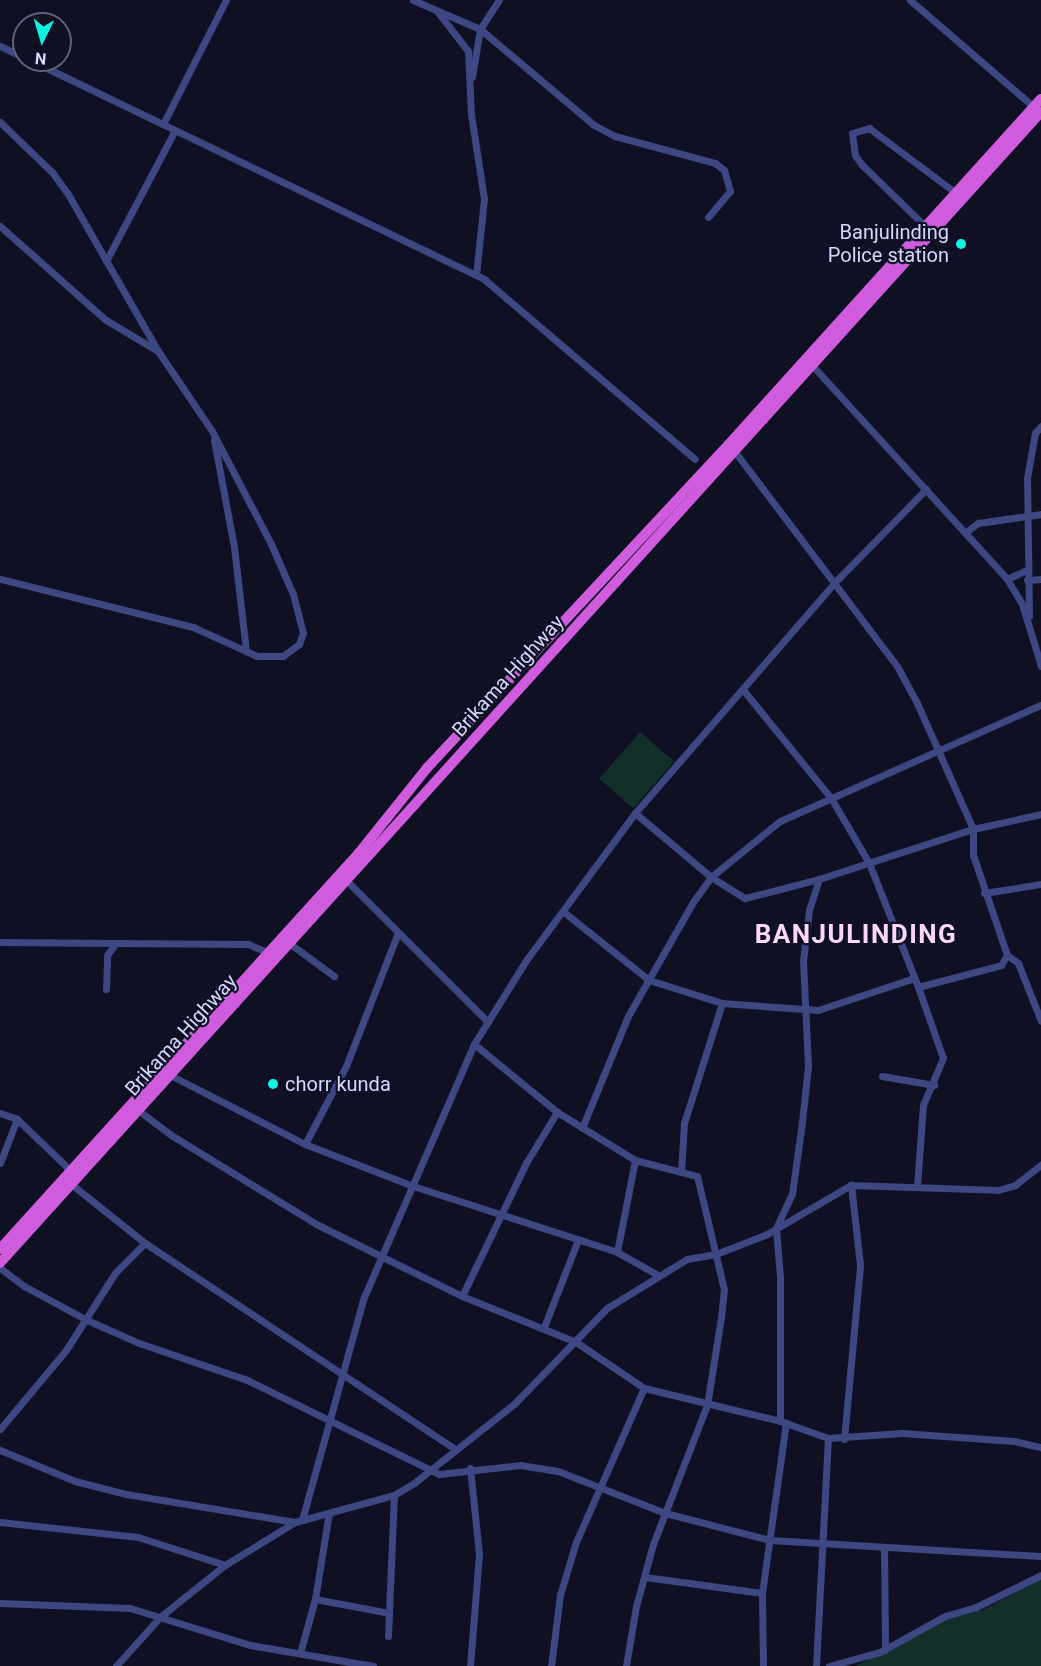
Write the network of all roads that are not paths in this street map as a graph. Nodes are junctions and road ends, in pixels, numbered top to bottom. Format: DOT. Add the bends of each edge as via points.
graph roads {
  1 [pos="226,0"];
  2 [pos="413,0"];
  3 [pos="499,0"];
  4 [pos="910,0"];
  5 [pos="436,11"];
  6 [pos="480,29"];
  7 [pos="55,72"];
  8 [pos="470,88"];
  9 [pos="1039,106"];
  10 [pos="0,122"];
  11 [pos="163,124"];
  12 [pos="176,130"];
  13 [pos="990,162"];
  14 [pos="956,193"];
  15 [pos="708,217"];
  16 [pos="0,226"];
  17 [pos="926,227"];
  18 [pos="106,261"];
  19 [pos="896,267"];
  20 [pos="476,275"];
  21 [pos="158,351"];
  22 [pos="809,363"];
  23 [pos="1041,426"];
  24 [pos="212,431"];
  25 [pos="732,448"];
  26 [pos="695,459"];
  27 [pos="926,489"];
  28 [pos="1041,514"];
  29 [pos="1026,515"];
  30 [pos="966,532"];
  31 [pos="1026,570"];
  32 [pos="0,579"];
  33 [pos="1007,579"];
  34 [pos="1041,579"];
  35 [pos="1027,580"];
  36 [pos="835,583"];
  37 [pos="1029,623"];
  38 [pos="1038,648"];
  39 [pos="246,651"];
  40 [pos="1041,666"];
  41 [pos="744,691"];
  42 [pos="1041,705"];
  43 [pos="940,748"];
  44 [pos="831,798"];
  45 [pos="635,813"];
  46 [pos="1041,814"];
  47 [pos="973,829"];
  48 [pos="869,863"];
  49 [pos="711,877"];
  50 [pos="819,879"];
  51 [pos="346,880"];
  52 [pos="1041,884"];
  53 [pos="984,893"];
  54 [pos="565,912"];
  55 [pos="397,935"];
  56 [pos="0,942"];
  57 [pos="116,943"];
  58 [pos="289,943"];
  59 [pos="272,954"];
  60 [pos="1007,955"];
  61 [pos="334,976"];
  62 [pos="914,978"];
  63 [pos="649,980"];
  64 [pos="918,987"];
  65 [pos="106,989"];
  66 [pos="722,1003"];
  67 [pos="807,1010"];
  68 [pos="1041,1021"];
  69 [pos="488,1022"];
  70 [pos="474,1044"];
  71 [pos="170,1075"];
  72 [pos="882,1076"];
  73 [pos="934,1084"];
  74 [pos="138,1110"];
  75 [pos="557,1112"];
  76 [pos="0,1113"];
  77 [pos="17,1119"];
  78 [pos="582,1128"];
  79 [pos="305,1144"];
  80 [pos="635,1160"];
  81 [pos="0,1163"];
  82 [pos="1041,1165"];
  83 [pos="71,1171"];
  84 [pos="681,1172"];
  85 [pos="71,1184"];
  86 [pos="410,1185"];
  87 [pos="850,1185"];
  88 [pos="917,1187"];
  89 [pos="504,1215"];
  90 [pos="776,1228"];
  91 [pos="20,1234"];
  92 [pos="578,1240"];
  93 [pos="145,1243"];
  94 [pos="617,1252"];
  95 [pos="716,1254"];
  96 [pos="1,1256"];
  97 [pos="382,1257"];
  98 [pos="0,1268"];
  99 [pos="658,1275"];
  100 [pos="462,1296"];
  101 [pos="87,1320"];
  102 [pos="544,1327"];
  103 [pos="576,1342"];
  104 [pos="344,1374"];
  105 [pos="644,1388"];
  106 [pos="707,1405"];
  107 [pos="783,1422"];
  108 [pos="332,1424"];
  109 [pos="0,1429"];
  110 [pos="828,1438"];
  111 [pos="844,1439"];
  112 [pos="454,1448"];
  113 [pos="1041,1448"];
  114 [pos="0,1450"];
  115 [pos="470,1468"];
  116 [pos="431,1469"];
  117 [pos="597,1487"];
  118 [pos="394,1495"];
  119 [pos="329,1514"];
  120 [pos="665,1514"];
  121 [pos="298,1521"];
  122 [pos="0,1522"];
  123 [pos="770,1540"];
  124 [pos="825,1545"];
  125 [pos="884,1546"];
  126 [pos="1041,1556"];
  127 [pos="225,1564"];
  128 [pos="1041,1575"];
  129 [pos="645,1577"];
  130 [pos="762,1593"];
  131 [pos="315,1599"];
  132 [pos="0,1603"];
  133 [pos="389,1613"];
  134 [pos="160,1617"];
  135 [pos="388,1636"];
  136 [pos="885,1650"];
  137 [pos="300,1653"];
  138 [pos="858,1660"];
  139 [pos="116,1666"];
  140 [pos="373,1666"];
  141 [pos="470,1666"];
  142 [pos="551,1666"];
  143 [pos="627,1666"];
  144 [pos="763,1666"];
  145 [pos="816,1666"];
  146 [pos="829,1666"];
  147 [pos="847,1666"];
  1 -- 11 [label="street"];
  2 -- 5 [label="street"];
  3 -- 6 [label="street"];
  4 -- 9 [label="street"];
  5 -- 6 [label="street"];
  5 -- 8 [label="street" via="468,51"];
  6 -- 8 [label="street"];
  6 -- 15 [label="street" via="594,124 615,136 705,158 724,170 730,191"];
  7 -- 11 [label="street"];
  8 -- 20 [label="street" via="484,199"];
  9 -- 13 [label="highway, Brikama Highway"];
  10 -- 18 [label="street" via="52,172"];
  11 -- 12 [label="street"];
  12 -- 18 [label="street"];
  12 -- 20 [label="street"];
  13 -- 14 [label="highway, Brikama Highway"];
  13 -- 19 [label="highway, Brikama Highway"];
  14 -- 17 [label="highway, Brikama Highway"];
  14 -- 17 [label="street" via="869,128 852,133 855,155 862,165"];
  16 -- 21 [label="street" via="106,320"];
  17 -- 19 [label="highway, Brikama Highway"];
  18 -- 21 [label="street"];
  19 -- 22 [label="highway, Brikama Highway"];
  20 -- 26 [label="street"];
  21 -- 24 [label="street"];
  22 -- 25 [label="highway, Brikama Highway"];
  22 -- 27 [label="street"];
  23 -- 29 [label="street" via="1031,452"];
  24 -- 39 [label="street" via="234,547"];
  24 -- 39 [label="street" via="271,544 303,633 299,644 283,656 257,656"];
  25 -- 36 [label="street"];
  25 -- 51 [label="highway, Brikama Highway"];
  25 -- 59 [label="highway, Brikama Highway" via="427,768"];
  27 -- 30 [label="street"];
  27 -- 36 [label="street"];
  28 -- 29 [label="street"];
  29 -- 30 [label="street" via="978,523"];
  29 -- 31 [label="street"];
  30 -- 33 [label="street"];
  31 -- 33 [label="street"];
  31 -- 35 [label="street"];
  32 -- 39 [label="street" via="193,627"];
  33 -- 37 [label="street"];
  34 -- 35 [label="street"];
  35 -- 37 [label="street"];
  36 -- 41 [label="street"];
  36 -- 43 [label="street" via="897,666"];
  37 -- 38 [label="street"];
  38 -- 40 [label="street"];
  41 -- 44 [label="street"];
  41 -- 45 [label="street"];
  42 -- 43 [label="street"];
  43 -- 44 [label="street"];
  43 -- 47 [label="street"];
  44 -- 48 [label="street"];
  44 -- 49 [label="street" via="780,821"];
  45 -- 49 [label="street"];
  45 -- 54 [label="street"];
  46 -- 47 [label="street"];
  47 -- 48 [label="street"];
  47 -- 53 [label="street" via="973,855"];
  48 -- 50 [label="street"];
  48 -- 62 [label="street"];
  49 -- 50 [label="street" via="745,898"];
  49 -- 63 [label="street"];
  50 -- 67 [label="street" via="806,937"];
  51 -- 55 [label="street"];
  51 -- 58 [label="highway, Brikama Highway"];
  52 -- 53 [label="street"];
  53 -- 60 [label="street"];
  54 -- 63 [label="street"];
  54 -- 69 [label="street" via="527,959"];
  55 -- 69 [label="street"];
  55 -- 79 [label="street" via="346,1066"];
  56 -- 57 [label="street"];
  57 -- 59 [label="street" via="248,944"];
  57 -- 65 [label="street" via="107,955"];
  58 -- 59 [label="highway, Brikama Highway"];
  58 -- 61 [label="street"];
  59 -- 71 [label="highway, Brikama Highway"];
  59 -- 83 [label="highway, Brikama Highway"];
  60 -- 64 [label="street" via="1001,965"];
  60 -- 68 [label="street" via="1018,963"];
  62 -- 64 [label="street"];
  62 -- 67 [label="street" via="818,1010"];
  63 -- 66 [label="street"];
  63 -- 78 [label="street" via="628,1016"];
  64 -- 73 [label="street" via="943,1058"];
  66 -- 67 [label="street"];
  66 -- 84 [label="street" via="684,1123"];
  67 -- 90 [label="street" via="808,1066 792,1194"];
  69 -- 70 [label="street"];
  70 -- 75 [label="street"];
  70 -- 86 [label="street"];
  71 -- 74 [label="highway, Brikama Highway"];
  71 -- 79 [label="street"];
  72 -- 73 [label="street"];
  73 -- 88 [label="street" via="924,1106"];
  74 -- 85 [label="highway, Brikama Highway"];
  74 -- 97 [label="street" via="171,1135 316,1224"];
  75 -- 78 [label="street"];
  75 -- 89 [label="street" via="526,1163"];
  76 -- 77 [label="street"];
  77 -- 81 [label="street"];
  77 -- 83 [label="street"];
  78 -- 80 [label="street"];
  79 -- 86 [label="street"];
  80 -- 84 [label="street"];
  80 -- 94 [label="street"];
  82 -- 88 [label="street" via="1016,1185 998,1190"];
  83 -- 91 [label="highway, Brikama Highway"];
  84 -- 95 [label="street" via="697,1176"];
  85 -- 91 [label="highway, Brikama Highway"];
  85 -- 93 [label="street"];
  86 -- 89 [label="street"];
  86 -- 97 [label="street"];
  87 -- 88 [label="street"];
  87 -- 90 [label="street"];
  87 -- 111 [label="street" via="860,1265 855,1357"];
  89 -- 92 [label="street"];
  89 -- 100 [label="street"];
  90 -- 95 [label="street"];
  90 -- 107 [label="street"];
  91 -- 96 [label="highway, Brikama Highway"];
  92 -- 94 [label="street"];
  92 -- 102 [label="street"];
  93 -- 101 [label="street" via="115,1273"];
  93 -- 104 [label="street"];
  94 -- 99 [label="street"];
  95 -- 99 [label="street" via="687,1259"];
  95 -- 106 [label="street" via="724,1289"];
  97 -- 100 [label="street"];
  97 -- 104 [label="street" via="364,1297"];
  98 -- 101 [label="street" via="24,1287"];
  99 -- 103 [label="street" via="608,1308"];
  100 -- 102 [label="street"];
  101 -- 108 [label="street" via="139,1343 247,1380"];
  101 -- 109 [label="street"];
  102 -- 103 [label="street"];
  103 -- 105 [label="street"];
  103 -- 112 [label="street" via="514,1404"];
  104 -- 108 [label="street"];
  104 -- 112 [label="street"];
  105 -- 106 [label="street"];
  105 -- 117 [label="street"];
  106 -- 107 [label="street"];
  106 -- 120 [label="street"];
  107 -- 110 [label="street"];
  107 -- 123 [label="street"];
  108 -- 116 [label="street"];
  108 -- 121 [label="street"];
  110 -- 111 [label="street"];
  110 -- 124 [label="street"];
  111 -- 113 [label="street" via="902,1432 1014,1441"];
  112 -- 116 [label="street"];
  114 -- 121 [label="street" via="75,1481 126,1494"];
  115 -- 116 [label="street" via="439,1474"];
  115 -- 117 [label="street" via="538,1467"];
  115 -- 141 [label="street" via="479,1554"];
  116 -- 118 [label="street"];
  117 -- 120 [label="street"];
  117 -- 142 [label="street" via="560,1595"];
  118 -- 119 [label="street"];
  118 -- 133 [label="street"];
  119 -- 121 [label="street"];
  119 -- 131 [label="street"];
  120 -- 123 [label="street"];
  120 -- 129 [label="street"];
  121 -- 127 [label="street"];
  122 -- 127 [label="street" via="138,1537"];
  123 -- 124 [label="street"];
  123 -- 130 [label="street"];
  124 -- 125 [label="street"];
  124 -- 145 [label="street"];
  125 -- 126 [label="street"];
  125 -- 136 [label="street"];
  127 -- 134 [label="street"];
  128 -- 136 [label="street" via="976,1607 945,1616"];
  129 -- 130 [label="street"];
  129 -- 143 [label="street"];
  130 -- 144 [label="street"];
  131 -- 133 [label="street"];
  131 -- 137 [label="street"];
  132 -- 134 [label="street" via="95,1604"];
  133 -- 135 [label="street"];
  134 -- 137 [label="street" via="250,1645"];
  134 -- 139 [label="street"];
  136 -- 138 [label="street"];
  137 -- 140 [label="street"];
  138 -- 146 [label="street"];
  138 -- 147 [label="street"];
}
